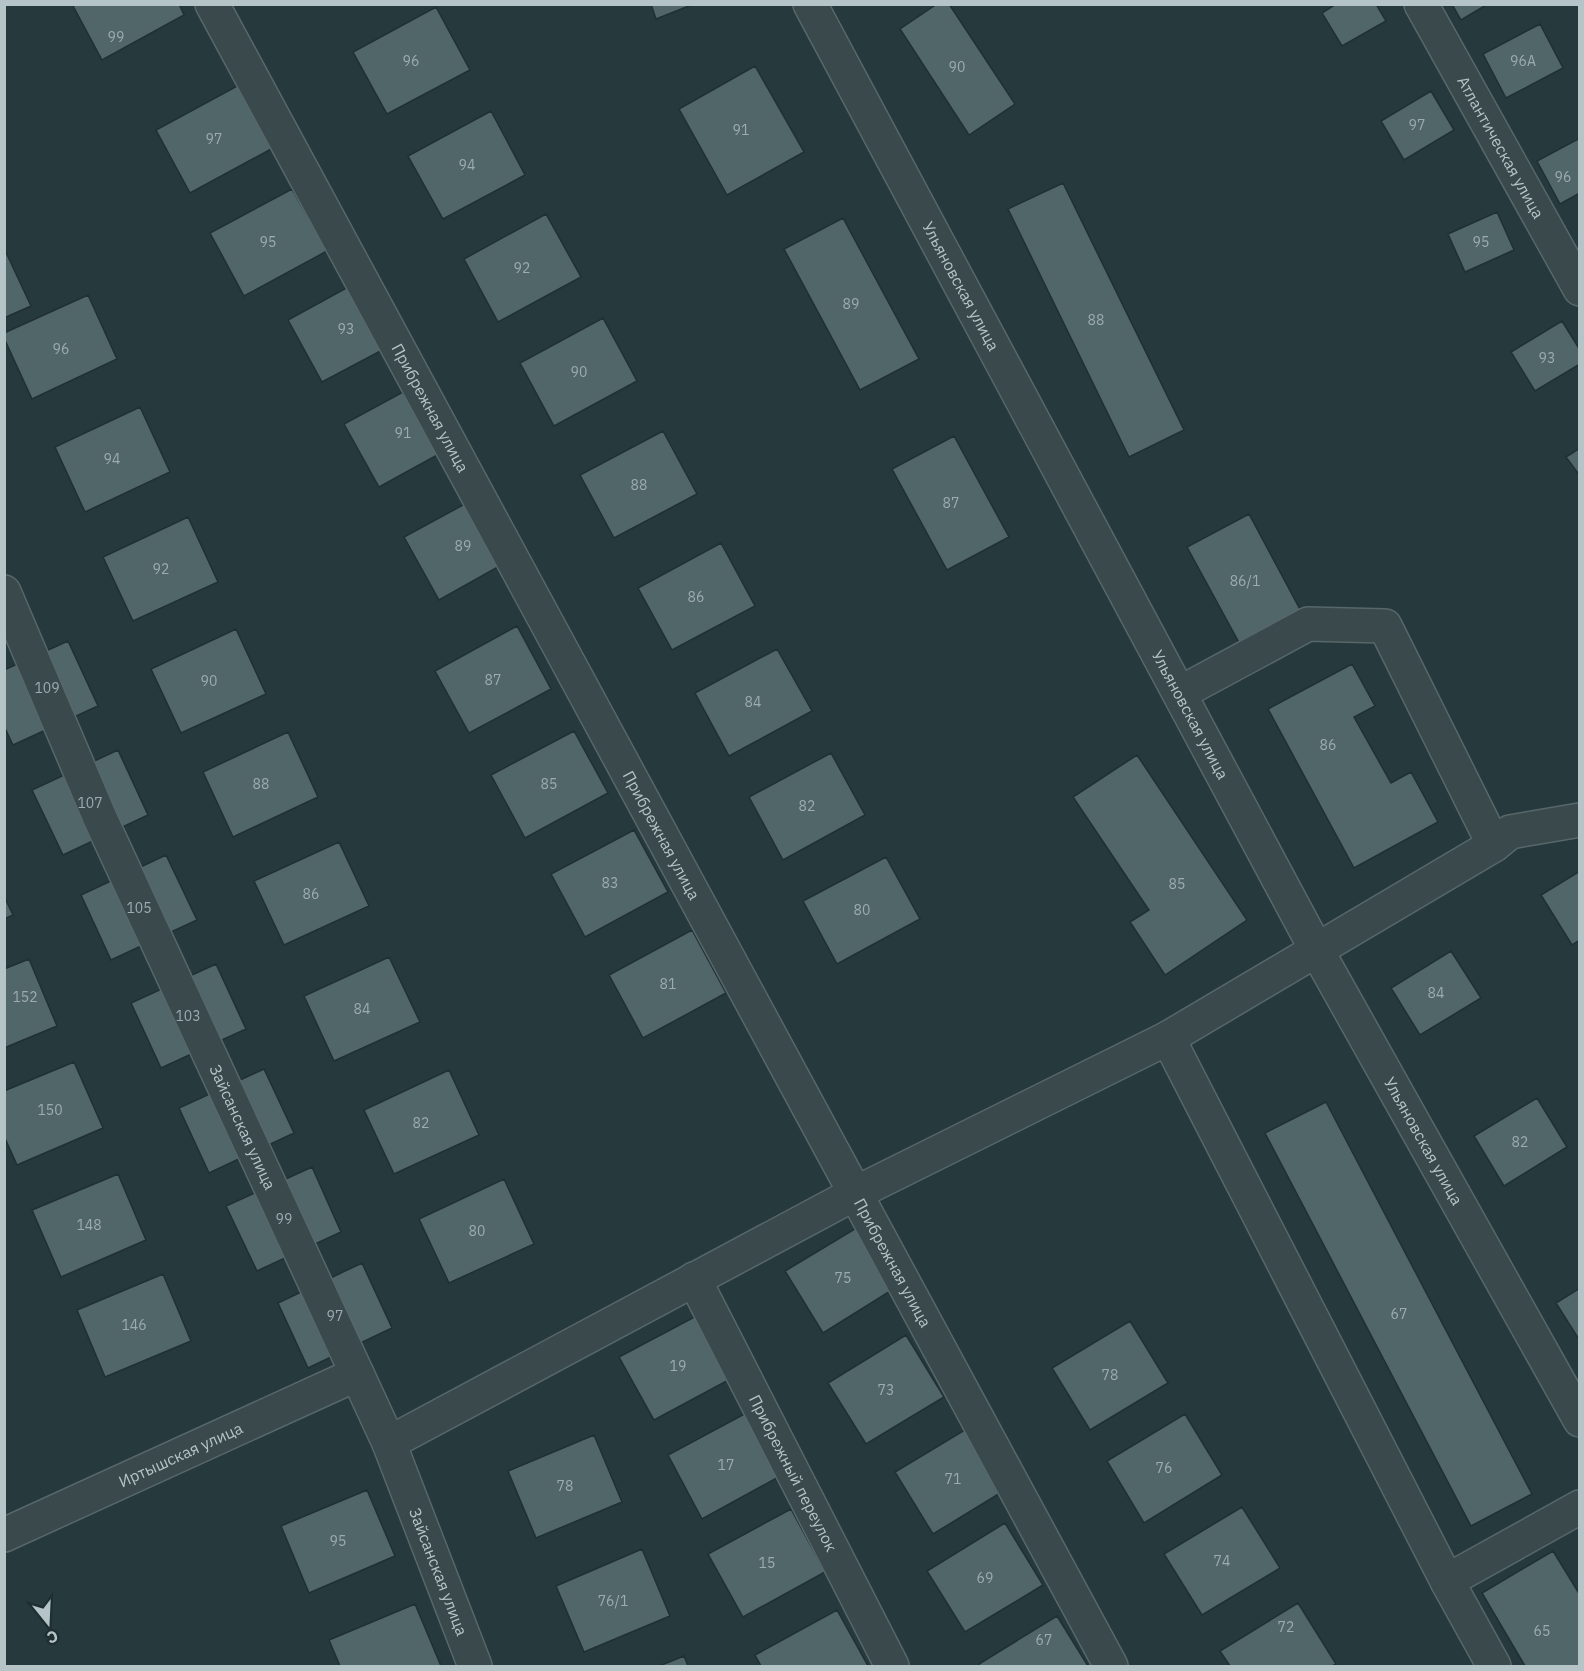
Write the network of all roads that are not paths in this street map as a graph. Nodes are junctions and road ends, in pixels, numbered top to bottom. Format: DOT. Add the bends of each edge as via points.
graph roads {
  1 [pos="212,4"];
  2 [pos="810,4"];
  3 [pos="1421,4"];
  4 [pos="1580,289"];
  5 [pos="4,592"];
  6 [pos="1180,693"];
  7 [pos="1580,820"];
  8 [pos="1494,845"];
  9 [pos="1316,949"];
  10 [pos="1168,1038"];
  11 [pos="856,1193"];
  12 [pos="694,1279"];
  13 [pos="357,1374"];
  14 [pos="1572,1386"];
  15 [pos="1580,1420"];
  16 [pos="389,1443"];
  17 [pos="1580,1508"];
  18 [pos="4,1535"];
  19 [pos="1447,1581"];
  20 [pos="475,1666"];
  21 [pos="892,1666"];
  22 [pos="1111,1666"];
  23 [pos="1494,1666"];
  1 -- 11 [label="street, Прибрежная улица"];
  2 -- 6 [label="street, Ульяновская улица"];
  3 -- 4 [label="street, Атлантическая улица"];
  5 -- 13 [label="street, Зайсанская улица" via="100,818"];
  6 -- 8 [label="street" via="1308,624 1385,626"];
  6 -- 9 [label="street, Ульяновская улица"];
  7 -- 8 [label="street" via="1510,832"];
  8 -- 9 [label="street"];
  9 -- 10 [label="street"];
  9 -- 14 [label="street, Ульяновская улица"];
  10 -- 11 [label="street"];
  10 -- 19 [label="street"];
  11 -- 12 [label="street"];
  11 -- 22 [label="street, Прибрежная улица"];
  12 -- 16 [label="street"];
  12 -- 21 [label="street, Прибрежный переулок"];
  13 -- 16 [label="street, Зайсанская улица"];
  13 -- 18 [label="street, Иртышская улица"];
  14 -- 15 [label="street, Ульяновская улица"];
  16 -- 20 [label="street, Зайсанская улица"];
  17 -- 19 [label="street"];
  19 -- 23 [label="street"];
}
